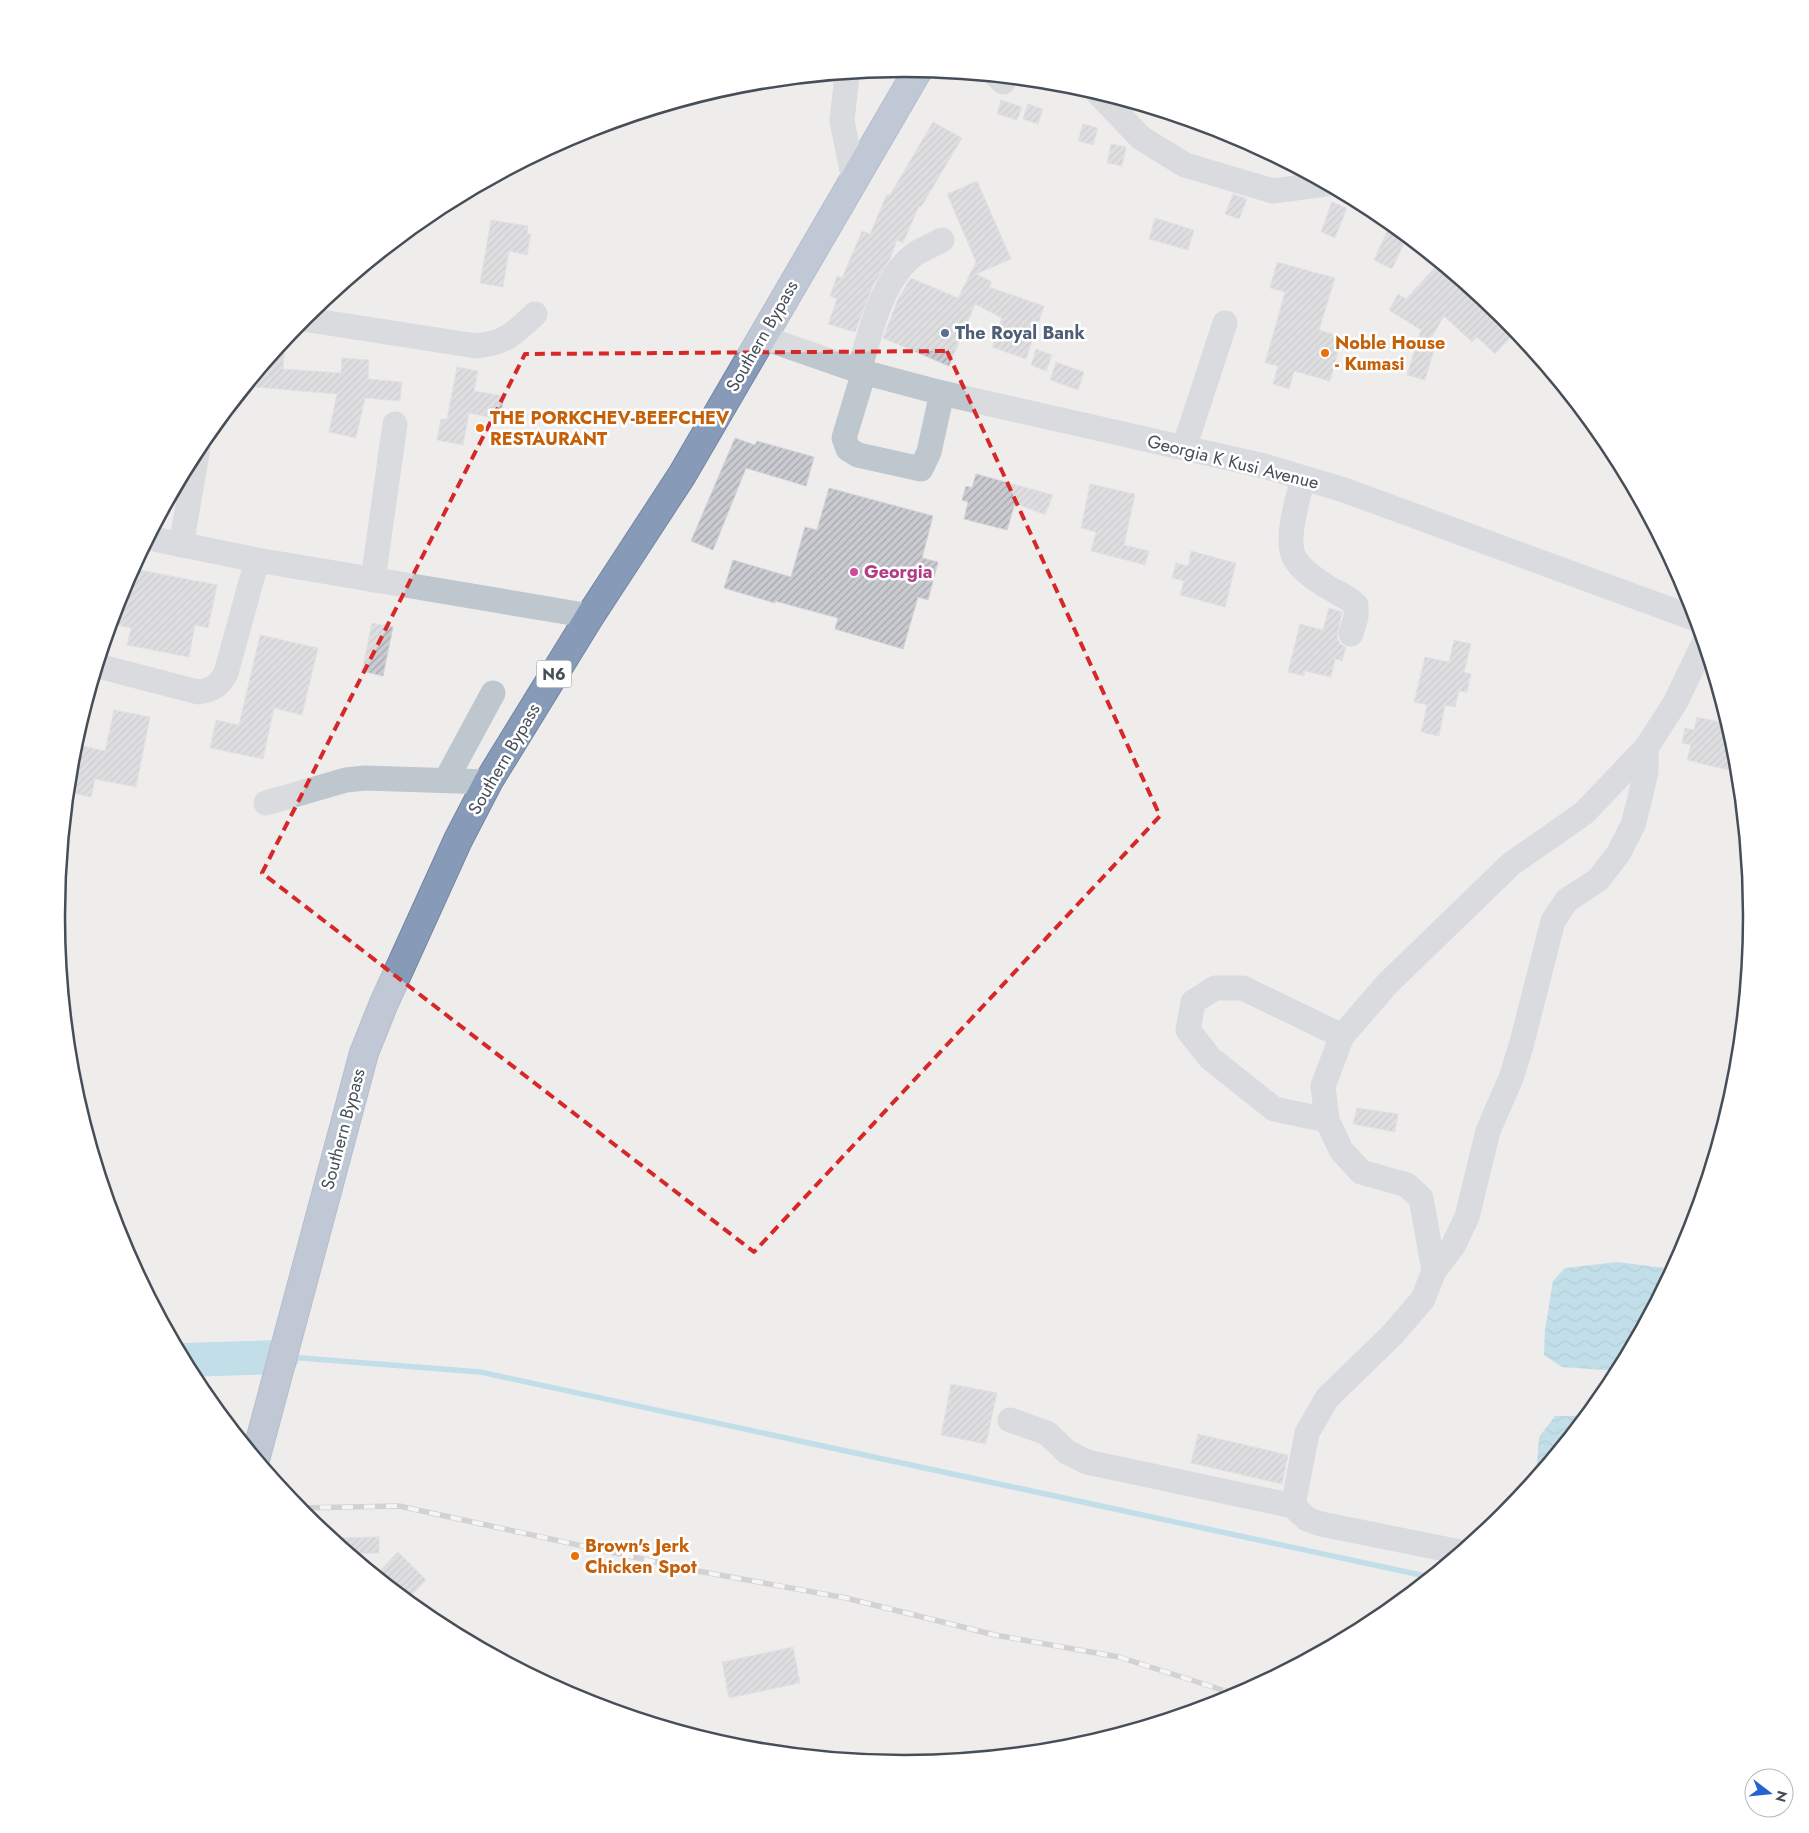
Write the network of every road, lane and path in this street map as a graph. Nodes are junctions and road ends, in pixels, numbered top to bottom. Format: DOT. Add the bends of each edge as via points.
graph roads {
  1 [pos="914,77"];
  2 [pos="846,79"];
  3 [pos="1107,102"];
  4 [pos="854,180"];
  5 [pos="1317,185"];
  6 [pos="942,240"];
  7 [pos="535,314"];
  8 [pos="313,321"];
  9 [pos="1225,323"];
  10 [pos="761,337"];
  11 [pos="861,372"];
  12 [pos="942,393"];
  13 [pos="395,424"];
  14 [pos="1184,448"];
  15 [pos="194,469"];
  16 [pos="1303,479"];
  17 [pos="155,539"];
  18 [pos="181,545"];
  19 [pos="257,560"];
  20 [pos="373,580"];
  21 [pos="1687,615"];
  22 [pos="590,616"];
  23 [pos="1351,634"];
  24 [pos="1700,651"];
  25 [pos="104,667"];
  26 [pos="493,693"];
  27 [pos="1646,748"];
  28 [pos="446,780"];
  29 [pos="488,782"];
  30 [pos="266,803"];
  31 [pos="1342,1036"];
  32 [pos="1326,1120"];
  33 [pos="1434,1271"];
  34 [pos="1010,1420"];
  35 [pos="257,1451"];
  36 [pos="1293,1506"];
  37 [pos="1455,1551"];
  1 -- 4 [label="highway, Southern Bypass / N6"];
  2 -- 4 [label="street" via="842,120"];
  3 -- 5 [label="street" via="1141,138 1185,165 1274,191"];
  4 -- 10 [label="highway, Southern Bypass / N6"];
  6 -- 11 [label="street" via="914,255 897,272 878,307"];
  7 -- 8 [label="street" via="512,336 494,344 476,346"];
  9 -- 14 [label="street"];
  10 -- 11 [label="street, Georgia K Kusi Avenue"];
  10 -- 22 [label="highway, Southern Bypass / N6" via="682,475"];
  11 -- 12 [label="street, Georgia K Kusi Avenue"];
  11 -- 12 [label="street" via="844,438 848,449 858,455 921,469 929,452"];
  12 -- 14 [label="street, Georgia K Kusi Avenue"];
  13 -- 20 [label="street"];
  14 -- 16 [label="street, Georgia K Kusi Avenue" via="1264,466"];
  15 -- 18 [label="street"];
  16 -- 21 [label="street, Georgia K Kusi Avenue" via="1387,505"];
  16 -- 23 [label="street" via="1293,516 1293,556 1304,571 1356,605"];
  17 -- 18 [label="street"];
  18 -- 19 [label="street"];
  19 -- 20 [label="street"];
  19 -- 25 [label="street" via="226,673 220,684 198,692"];
  20 -- 22 [label="street"];
  22 -- 29 [label="highway, Southern Bypass / N6"];
  24 -- 27 [label="street" via="1675,703"];
  26 -- 28 [label="street"];
  27 -- 31 [label="street" via="1584,813 1511,864 1388,983"];
  27 -- 33 [label="street" via="1646,772 1640,798 1618,854 1598,880 1567,900 1553,921 1521,1046 1488,1132 1467,1217 1453,1246"];
  28 -- 29 [label="street"];
  28 -- 30 [label="street" via="388,777 346,780"];
  29 -- 35 [label="highway, Southern Bypass / N6" via="374,1026 356,1079"];
  31 -- 32 [label="street" via="1323,1086"];
  31 -- 32 [label="street" via="1243,988 1215,988 1192,1002 1188,1030 1210,1058 1274,1109"];
  32 -- 33 [label="street" via="1341,1150 1360,1172 1407,1185 1421,1198"];
  33 -- 36 [label="street" via="1423,1299 1392,1335 1327,1398 1307,1433"];
  34 -- 36 [label="street" via="1047,1433 1067,1452 1086,1462"];
  36 -- 37 [label="street" via="1307,1519 1320,1524"];
}
